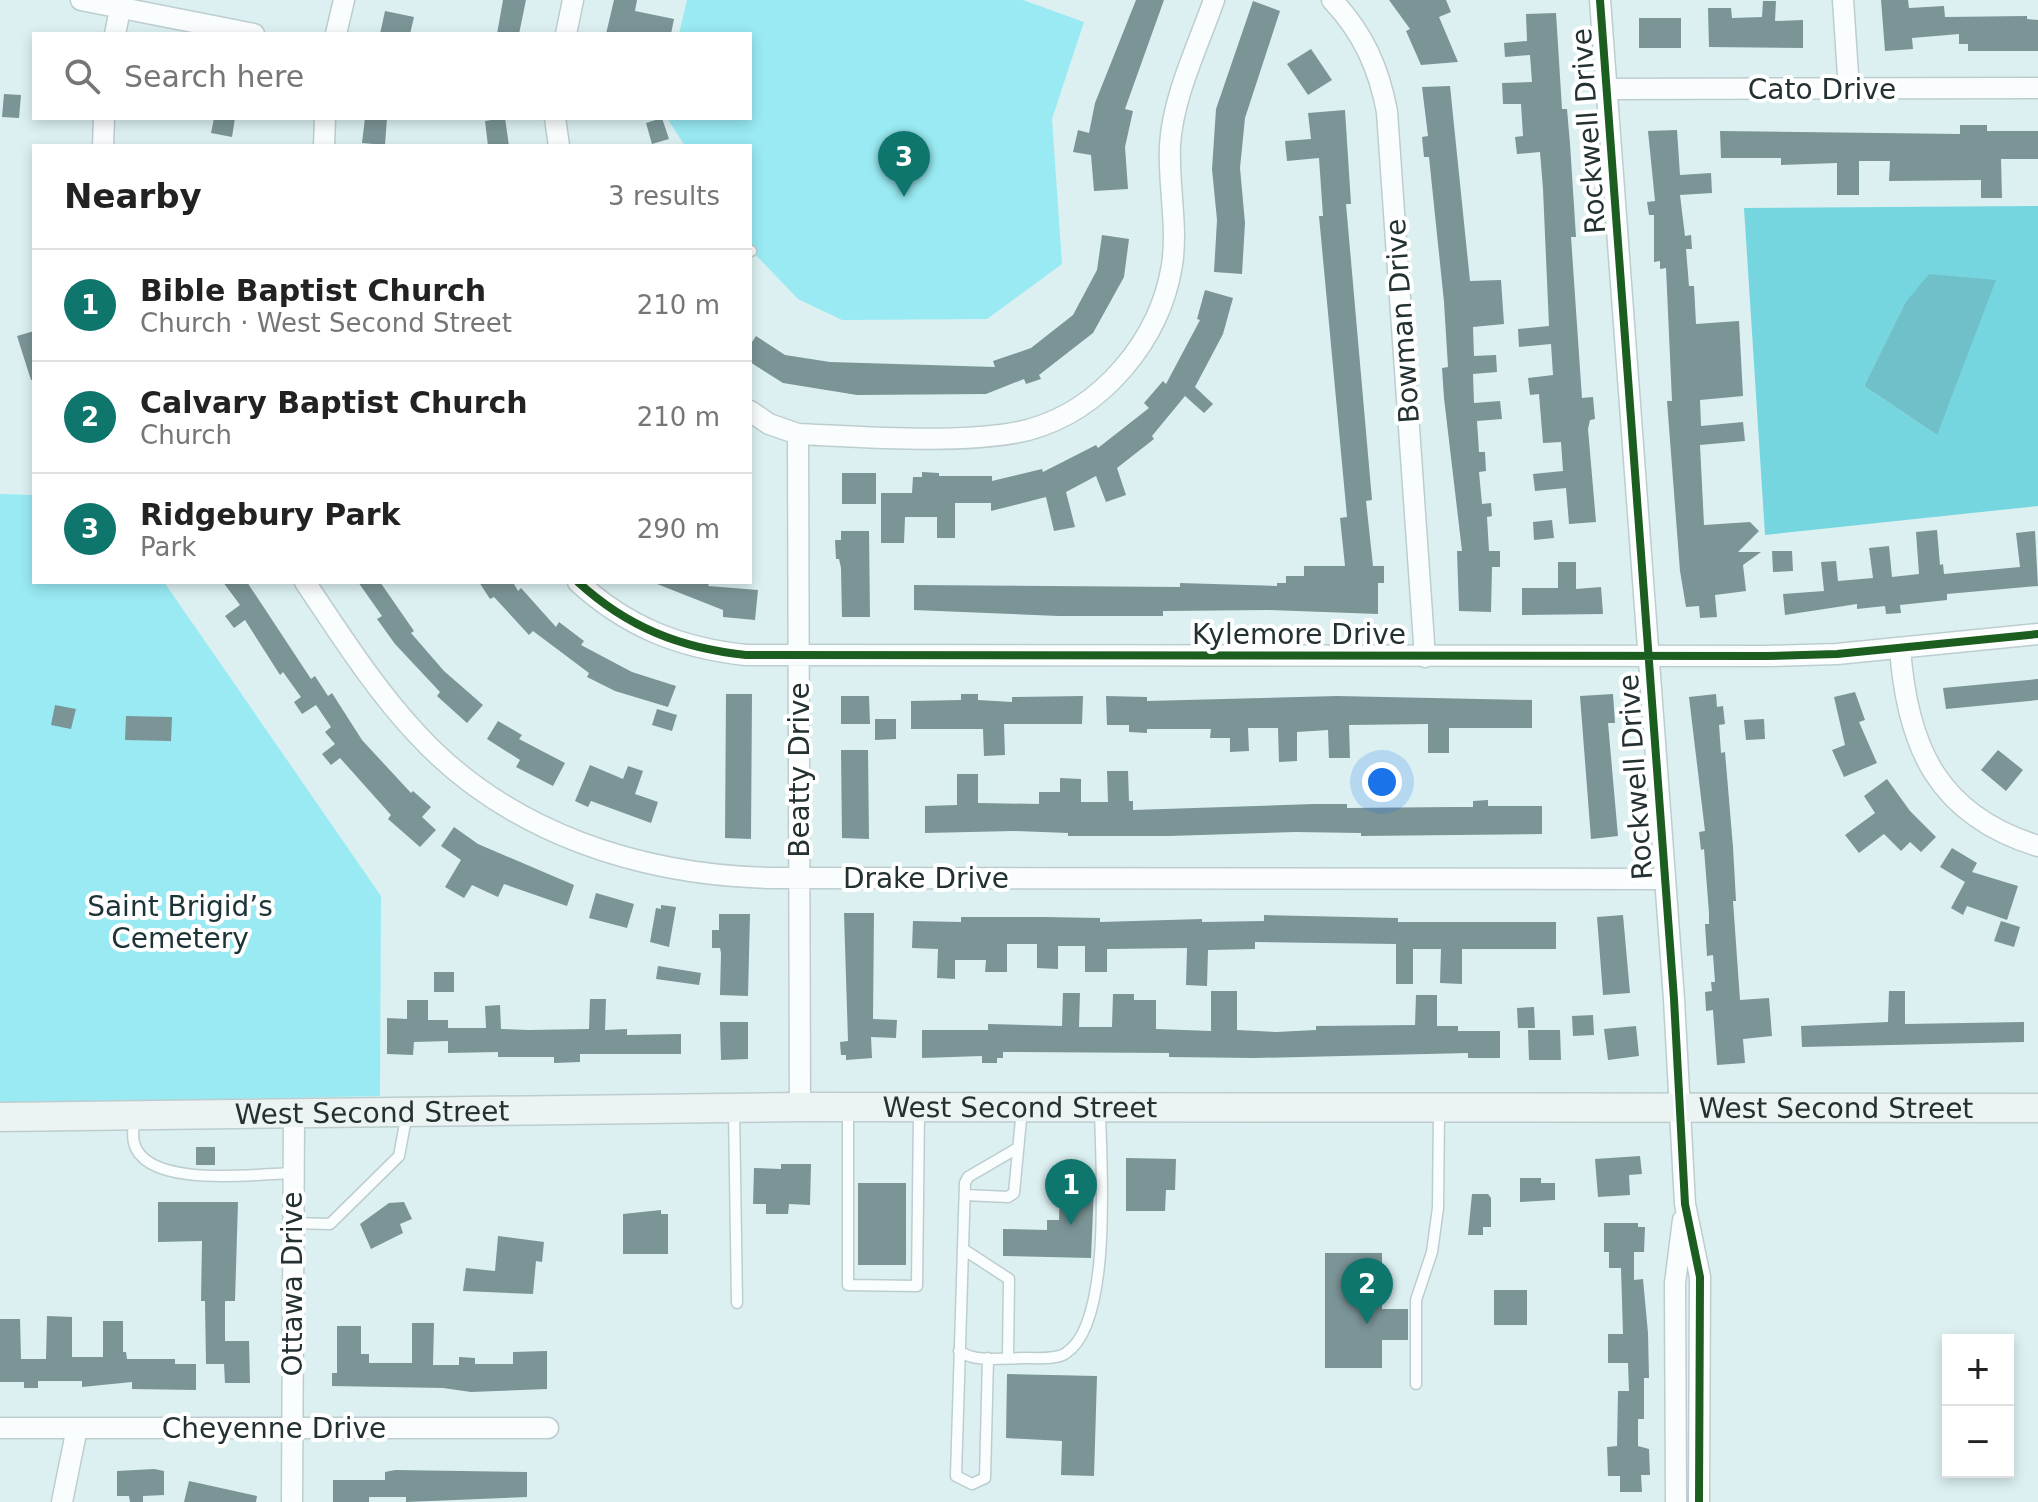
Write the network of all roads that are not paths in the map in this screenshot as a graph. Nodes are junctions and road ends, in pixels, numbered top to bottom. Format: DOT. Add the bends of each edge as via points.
graph roads {
  1 [pos="81,0"];
  2 [pos="344,0"];
  3 [pos="573,0"];
  4 [pos="1214,0"];
  5 [pos="1332,0"];
  6 [pos="1600,0"];
  7 [pos="1843,0"];
  8 [pos="121,4"];
  9 [pos="115,32"];
  10 [pos="245,32"];
  11 [pos="336,32"];
  12 [pos="566,32"];
  13 [pos="2038,88"];
  14 [pos="1606,89"];
  15 [pos="1849,90"];
  16 [pos="104,120"];
  17 [pos="325,120"];
  18 [pos="555,120"];
  19 [pos="103,144"];
  20 [pos="324,144"];
  21 [pos="559,144"];
  22 [pos="752,412"];
  23 [pos="798,434"];
  24 [pos="306,584"];
  25 [pos="581,584"];
  26 [pos="2038,634"];
  27 [pos="1900,648"];
  28 [pos="799,657"];
  29 [pos="1425,657"];
  30 [pos="1648,657"];
  31 [pos="2038,846"];
  32 [pos="799,878"];
  33 [pos="1664,879"];
  34 [pos="800,1107"];
  35 [pos="848,1107"];
  36 [pos="919,1107"];
  37 [pos="1022,1107"];
  38 [pos="1679,1107"];
  39 [pos="734,1108"];
  40 [pos="1100,1108"];
  41 [pos="1439,1108"];
  42 [pos="2038,1108"];
  43 [pos="407,1113"];
  44 [pos="294,1114"];
  45 [pos="134,1116"];
  46 [pos="0,1117"];
  47 [pos="1016,1149"];
  48 [pos="293,1173"];
  49 [pos="965,1195"];
  50 [pos="1685,1204"];
  51 [pos="292,1223"];
  52 [pos="963,1249"];
  53 [pos="737,1303"];
  54 [pos="959,1351"];
  55 [pos="988,1358"];
  56 [pos="1008,1358"];
  57 [pos="1416,1384"];
  58 [pos="0,1428"];
  59 [pos="77,1428"];
  60 [pos="292,1428"];
  61 [pos="548,1428"];
  62 [pos="1676,1436"];
  63 [pos="1699,1436"];
  64 [pos="62,1502"];
  65 [pos="292,1502"];
  66 [pos="1676,1502"];
  67 [pos="1699,1502"];
  1 -- 8 [label="street"];
  2 -- 11 [label="street"];
  3 -- 12 [label="street"];
  4 -- 23 [label="street" via="1170,140 1174,239 1168,285 1151,328 1123,368 1073,411 1029,430 989,436"];
  5 -- 29 [label="street, Bowman Drive" via="1362,37 1387,112"];
  6 -- 14 [label="street, Rockwell Drive"];
  7 -- 15 [label="street"];
  8 -- 9 [label="street"];
  8 -- 10 [label="street"];
  13 -- 15 [label="street, Cato Drive"];
  14 -- 15 [label="street, Cato Drive"];
  14 -- 30 [label="street, Rockwell Drive"];
  16 -- 19 [label="street"];
  17 -- 20 [label="street"];
  18 -- 21 [label="street"];
  22 -- 23 [label="street"];
  23 -- 28 [label="street, Beatty Drive"];
  24 -- 32 [label="street, Drake Drive" via="417,735 512,811 583,844 652,866 733,878"];
  25 -- 28 [label="street, Kylemore Drive" via="626,620 684,645"];
  26 -- 27 [label="street, Kylemore Drive"];
  27 -- 30 [label="street, Kylemore Drive"];
  27 -- 31 [label="street" via="1909,720 1937,778 1988,824"];
  28 -- 29 [label="street, Kylemore Drive"];
  28 -- 32 [label="street, Beatty Drive"];
  29 -- 30 [label="street, Kylemore Drive"];
  30 -- 33 [label="street, Rockwell Drive"];
  32 -- 33 [label="street, Drake Drive"];
  32 -- 34 [label="street, Beatty Drive"];
  33 -- 38 [label="street, Rockwell Drive"];
  34 -- 35 [label="main road, West Second Street"];
  34 -- 39 [label="main road, West Second Street"];
  35 -- 36 [label="main road, West Second Street"];
  35 -- 36 [label="lane" via="848,1285 917,1286"];
  36 -- 37 [label="main road, West Second Street"];
  37 -- 40 [label="main road, West Second Street"];
  37 -- 47 [label="lane"];
  38 -- 41 [label="main road, West Second Street"];
  38 -- 42 [label="main road, West Second Street"];
  38 -- 50 [label="street, Rockwell Drive"];
  39 -- 43 [label="main road, West Second Street"];
  39 -- 53 [label="lane"];
  40 -- 41 [label="main road, West Second Street"];
  40 -- 56 [label="lane" via="1102,1235 1096,1295 1080,1341 1064,1355"];
  41 -- 57 [label="lane" via="1438,1208 1432,1252 1416,1300"];
  43 -- 44 [label="main road, West Second Street"];
  43 -- 51 [label="lane" via="399,1156 330,1224"];
  44 -- 45 [label="main road, West Second Street"];
  44 -- 48 [label="street, Ottawa Drive"];
  45 -- 46 [label="main road, West Second Street"];
  45 -- 48 [label="lane" via="134,1145 151,1165 175,1175"];
  47 -- 49 [label="lane" via="968,1177"];
  47 -- 49 [label="lane" via="1012,1196"];
  48 -- 51 [label="street, Ottawa Drive"];
  49 -- 52 [label="lane"];
  50 -- 62 [label="street, Rockwell Drive" via="1675,1283"];
  50 -- 63 [label="street, Rockwell Drive" via="1700,1277"];
  51 -- 60 [label="street, Ottawa Drive"];
  52 -- 54 [label="lane"];
  52 -- 56 [label="lane" via="1009,1279"];
  54 -- 55 [label="lane"];
  54 -- 55 [label="lane" via="956,1476 972,1484 985,1478"];
  55 -- 56 [label="lane"];
  58 -- 59 [label="street, Cheyenne Drive"];
  59 -- 60 [label="street, Cheyenne Drive"];
  59 -- 64 [label="street"];
  60 -- 61 [label="street, Cheyenne Drive"];
  60 -- 65 [label="street, Ottawa Drive"];
  62 -- 63 [label="lane"];
  62 -- 66 [label="street, Rockwell Drive"];
  63 -- 67 [label="street, Rockwell Drive"];
}
